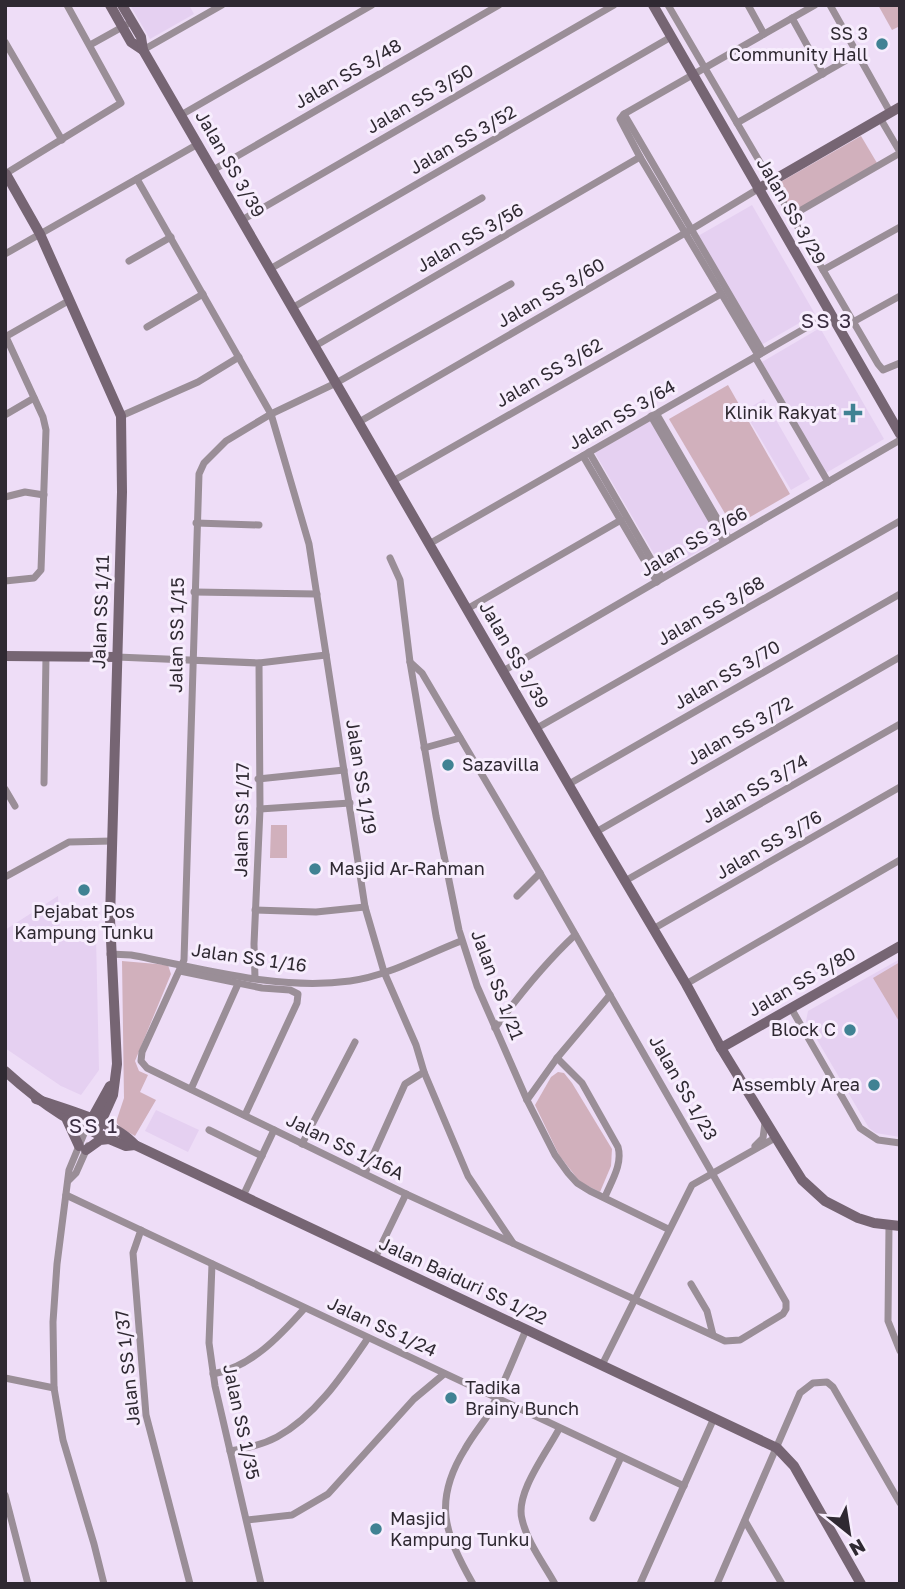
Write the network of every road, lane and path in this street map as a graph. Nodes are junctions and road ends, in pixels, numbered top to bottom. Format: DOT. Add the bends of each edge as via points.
graph roads {
  1 [pos="67,5"];
  2 [pos="110,5"];
  3 [pos="122,5"];
  4 [pos="222,5"];
  5 [pos="372,5"];
  6 [pos="499,5"];
  7 [pos="614,5"];
  8 [pos="653,5"];
  9 [pos="668,5"];
  10 [pos="748,5"];
  11 [pos="814,5"];
  12 [pos="830,5"];
  13 [pos="792,18"];
  14 [pos="127,24"];
  15 [pos="764,34"];
  16 [pos="671,37"];
  17 [pos="5,42"];
  18 [pos="89,45"];
  19 [pos="143,50"];
  20 [pos="857,54"];
  21 [pos="705,68"];
  22 [pos="823,74"];
  23 [pos="693,75"];
  24 [pos="890,112"];
  25 [pos="624,114"];
  26 [pos="181,115"];
  27 [pos="737,123"];
  28 [pos="62,140"];
  29 [pos="198,144"];
  30 [pos="900,153"];
  31 [pos="640,157"];
  32 [pos="213,170"];
  33 [pos="6,174"];
  34 [pos="137,179"];
  35 [pos="771,181"];
  36 [pos="758,188"];
  37 [pos="482,198"];
  38 [pos="791,216"];
  39 [pos="242,220"];
  40 [pos="900,227"];
  41 [pos="689,231"];
  42 [pos="40,233"];
  43 [pos="171,237"];
  44 [pos="5,254"];
  45 [pos="129,261"];
  46 [pos="270,270"];
  47 [pos="823,270"];
  48 [pos="511,284"];
  49 [pos="204,294"];
  50 [pos="721,294"];
  51 [pos="900,296"];
  52 [pos="70,300"];
  53 [pos="292,307"];
  54 [pos="830,314"];
  55 [pos="853,322"];
  56 [pos="147,327"];
  57 [pos="6,337"];
  58 [pos="315,346"];
  59 [pos="759,355"];
  60 [pos="239,357"];
  61 [pos="900,363"];
  62 [pos="336,383"];
  63 [pos="34,398"];
  64 [pos="271,414"];
  65 [pos="5,415"];
  66 [pos="654,415"];
  67 [pos="121,416"];
  68 [pos="359,422"];
  69 [pos="900,434"];
  70 [pos="900,440"];
  71 [pos="586,454"];
  72 [pos="393,481"];
  73 [pos="828,482"];
  74 [pos="44,495"];
  75 [pos="5,497"];
  76 [pos="621,520"];
  77 [pos="900,521"];
  78 [pos="196,523"];
  79 [pos="260,525"];
  80 [pos="727,541"];
  81 [pos="429,544"];
  82 [pos="390,558"];
  83 [pos="659,580"];
  84 [pos="5,581"];
  85 [pos="194,592"];
  86 [pos="317,594"];
  87 [pos="900,594"];
  88 [pos="467,609"];
  89 [pos="326,655"];
  90 [pos="5,656"];
  91 [pos="46,656"];
  92 [pos="117,657"];
  93 [pos="899,657"];
  94 [pos="193,660"];
  95 [pos="410,662"];
  96 [pos="259,663"];
  97 [pos="503,671"];
  98 [pos="900,724"];
  99 [pos="537,729"];
  100 [pos="460,738"];
  101 [pos="424,748"];
  102 [pos="344,770"];
  103 [pos="258,779"];
  104 [pos="44,783"];
  105 [pos="569,784"];
  106 [pos="900,787"];
  107 [pos="5,789"];
  108 [pos="350,803"];
  109 [pos="15,806"];
  110 [pos="260,809"];
  111 [pos="596,832"];
  112 [pos="113,841"];
  113 [pos="900,860"];
  114 [pos="540,873"];
  115 [pos="5,877"];
  116 [pos="625,881"];
  117 [pos="517,896"];
  118 [pos="365,907"];
  119 [pos="255,910"];
  120 [pos="653,929"];
  121 [pos="575,935"];
  122 [pos="461,942"];
  123 [pos="900,946"];
  124 [pos="110,954"];
  125 [pos="181,968"];
  126 [pos="384,972"];
  127 [pos="255,978"];
  128 [pos="238,984"];
  129 [pos="686,984"];
  130 [pos="610,995"];
  131 [pos="792,1008"];
  132 [pos="495,1028"];
  133 [pos="355,1042"];
  134 [pos="721,1048"];
  135 [pos="557,1058"];
  136 [pos="5,1071"];
  137 [pos="424,1072"];
  138 [pos="191,1089"];
  139 [pos="107,1099"];
  140 [pos="527,1100"];
  141 [pos="245,1115"];
  142 [pos="70,1116"];
  143 [pos="765,1122"];
  144 [pos="93,1126"];
  145 [pos="209,1130"];
  146 [pos="274,1130"];
  147 [pos="112,1135"];
  148 [pos="775,1138"];
  149 [pos="900,1143"];
  150 [pos="302,1144"];
  151 [pos="83,1148"];
  152 [pos="746,1153"];
  153 [pos="262,1156"];
  154 [pos="712,1172"];
  155 [pos="365,1173"];
  156 [pos="406,1194"];
  157 [pos="66,1195"];
  158 [pos="243,1196"];
  159 [pos="605,1197"];
  160 [pos="894,1226"];
  161 [pos="668,1229"];
  162 [pos="141,1230"];
  163 [pos="514,1244"];
  164 [pos="375,1258"];
  165 [pos="212,1264"];
  166 [pos="691,1284"];
  167 [pos="634,1300"];
  168 [pos="304,1309"];
  169 [pos="526,1330"];
  170 [pos="713,1335"];
  171 [pos="368,1338"];
  172 [pos="900,1351"];
  173 [pos="601,1365"];
  174 [pos="213,1374"];
  175 [pos="444,1374"];
  176 [pos="5,1378"];
  177 [pos="54,1388"];
  178 [pos="496,1397"];
  179 [pos="714,1418"];
  180 [pos="559,1429"];
  181 [pos="777,1448"];
  182 [pos="230,1451"];
  183 [pos="621,1457"];
  184 [pos="684,1486"];
  185 [pos="5,1495"];
  186 [pos="900,1503"];
  187 [pos="593,1518"];
  188 [pos="247,1520"];
  189 [pos="745,1521"];
  190 [pos="28,1584"];
  191 [pos="104,1584"];
  192 [pos="190,1584"];
  193 [pos="261,1584"];
  194 [pos="473,1584"];
  195 [pos="555,1584"];
  196 [pos="640,1584"];
  197 [pos="718,1584"];
  198 [pos="782,1584"];
  199 [pos="861,1584"];
  1 -- 18 [label="street"];
  2 -- 14 [label="street"];
  3 -- 14 [label="street"];
  4 -- 19 [label="street"];
  5 -- 26 [label="street"];
  6 -- 32 [label="street, Jalan SS 3/48"];
  7 -- 39 [label="street, Jalan SS 3/50"];
  8 -- 16 [label="street, Jalan SS 3/29"];
  9 -- 21 [label="street"];
  10 -- 15 [label="street"];
  11 -- 13 [label="street"];
  12 -- 20 [label="street"];
  13 -- 15 [label="street"];
  13 -- 22 [label="street"];
  14 -- 18 [label="street"];
  14 -- 19 [label="street, Jalan SS 3/39" via="131,42"];
  15 -- 21 [label="street"];
  16 -- 23 [label="street, Jalan SS 3/29"];
  16 -- 46 [label="street, Jalan SS 3/52"];
  17 -- 28 [label="street"];
  18 -- 28 [label="street" via="121,103"];
  19 -- 26 [label="street, Jalan SS 3/39"];
  20 -- 22 [label="street"];
  20 -- 24 [label="street"];
  21 -- 23 [label="street"];
  21 -- 27 [label="street"];
  22 -- 27 [label="street"];
  23 -- 25 [label="street"];
  23 -- 36 [label="street, Jalan SS 3/29"];
  24 -- 30 [label="street"];
  24 -- 35 [label="street"];
  25 -- 31 [label="street" via="621,123"];
  25 -- 41 [label="street"];
  26 -- 29 [label="street, Jalan SS 3/39"];
  27 -- 35 [label="street"];
  28 -- 33 [label="street"];
  29 -- 32 [label="street, Jalan SS 3/39"];
  29 -- 34 [label="street"];
  30 -- 38 [label="street"];
  31 -- 41 [label="street"];
  31 -- 58 [label="street, Jalan SS 3/56"];
  32 -- 39 [label="street, Jalan SS 3/39"];
  33 -- 42 [label="street, Jalan SS 1/11"];
  34 -- 42 [label="street"];
  34 -- 43 [label="street, Jalan SS 1/19"];
  35 -- 36 [label="street"];
  35 -- 38 [label="street"];
  36 -- 41 [label="street, Jalan SS 3/60"];
  36 -- 54 [label="street, Jalan SS 3/29"];
  37 -- 53 [label="street"];
  38 -- 47 [label="street"];
  39 -- 46 [label="street, Jalan SS 3/39"];
  40 -- 47 [label="street"];
  41 -- 50 [label="street"];
  41 -- 59 [label="street"];
  41 -- 68 [label="street, Jalan SS 3/60"];
  42 -- 44 [label="street"];
  42 -- 52 [label="street, Jalan SS 1/11"];
  43 -- 45 [label="street"];
  43 -- 49 [label="street, Jalan SS 1/19"];
  46 -- 53 [label="street, Jalan SS 3/39"];
  47 -- 55 [label="street"];
  48 -- 62 [label="street, Jalan SS 1/15"];
  49 -- 56 [label="street"];
  49 -- 60 [label="street, Jalan SS 1/19"];
  50 -- 59 [label="street"];
  50 -- 72 [label="street, Jalan SS 3/62"];
  51 -- 55 [label="street"];
  52 -- 57 [label="street"];
  52 -- 67 [label="street, Jalan SS 1/11"];
  53 -- 58 [label="street, Jalan SS 3/39"];
  54 -- 59 [label="street, Jalan SS 3/64"];
  54 -- 69 [label="street, Jalan SS 3/29"];
  55 -- 61 [label="street" via="883,370"];
  57 -- 63 [label="street"];
  58 -- 62 [label="street, Jalan SS 3/39"];
  59 -- 66 [label="street, Jalan SS 3/64"];
  59 -- 73 [label="street"];
  60 -- 64 [label="street, Jalan SS 1/19"];
  60 -- 67 [label="street" via="198,382"];
  62 -- 64 [label="street, Jalan SS 1/15"];
  62 -- 68 [label="street, Jalan SS 3/39"];
  63 -- 65 [label="street"];
  63 -- 74 [label="street" via="46,430"];
  64 -- 78 [label="street, Jalan SS 1/15" via="226,441 204,463 197,487"];
  64 -- 86 [label="street, Jalan SS 1/19" via="309,544"];
  66 -- 71 [label="street, Jalan SS 3/64"];
  66 -- 80 [label="street"];
  67 -- 92 [label="street, Jalan SS 1/11"];
  68 -- 72 [label="street, Jalan SS 3/39"];
  70 -- 73 [label="street, Jalan SS 3/66"];
  71 -- 76 [label="street"];
  71 -- 81 [label="street, Jalan SS 3/64"];
  71 -- 83 [label="street"];
  72 -- 81 [label="street, Jalan SS 3/39"];
  73 -- 80 [label="street, Jalan SS 3/66"];
  74 -- 75 [label="street" via="25,492"];
  74 -- 84 [label="street" via="41,570 30,580"];
  76 -- 83 [label="street"];
  76 -- 88 [label="street"];
  77 -- 99 [label="street, Jalan SS 3/68"];
  78 -- 79 [label="street"];
  78 -- 85 [label="street, Jalan SS 1/15"];
  80 -- 83 [label="street, Jalan SS 3/66"];
  81 -- 88 [label="street, Jalan SS 3/39"];
  82 -- 95 [label="street, Jalan SS 1/21" via="400,580"];
  83 -- 97 [label="street, Jalan SS 3/66"];
  85 -- 86 [label="street"];
  85 -- 94 [label="street, Jalan SS 1/15"];
  86 -- 89 [label="street, Jalan SS 1/19"];
  87 -- 105 [label="street, Jalan SS 3/70"];
  88 -- 97 [label="street, Jalan SS 3/39"];
  89 -- 96 [label="street"];
  89 -- 102 [label="street, Jalan SS 1/19"];
  90 -- 91 [label="street"];
  91 -- 92 [label="street"];
  91 -- 104 [label="street"];
  92 -- 94 [label="street"];
  92 -- 112 [label="street, Jalan SS 1/11"];
  93 -- 111 [label="street, Jalan SS 3/72"];
  94 -- 96 [label="street"];
  94 -- 125 [label="street, Jalan SS 1/15"];
  95 -- 100 [label="street, Jalan SS 1/23" via="422,673"];
  95 -- 101 [label="street, Jalan SS 1/21"];
  96 -- 103 [label="street, Jalan SS 1/17"];
  97 -- 99 [label="street, Jalan SS 3/39"];
  98 -- 116 [label="street, Jalan SS 3/74"];
  99 -- 105 [label="street, Jalan SS 3/39"];
  100 -- 101 [label="street"];
  100 -- 114 [label="street, Jalan SS 1/23"];
  101 -- 122 [label="street, Jalan SS 1/21"];
  102 -- 103 [label="street"];
  102 -- 108 [label="street, Jalan SS 1/19"];
  103 -- 110 [label="street, Jalan SS 1/17"];
  105 -- 111 [label="street, Jalan SS 3/39"];
  106 -- 120 [label="street, Jalan SS 3/76"];
  107 -- 109 [label="street"];
  108 -- 110 [label="street"];
  108 -- 118 [label="street, Jalan SS 1/19"];
  110 -- 119 [label="street, Jalan SS 1/17"];
  111 -- 116 [label="street, Jalan SS 3/39"];
  112 -- 115 [label="street" via="69,842"];
  112 -- 124 [label="street, Jalan SS 1/11"];
  113 -- 129 [label="street"];
  114 -- 117 [label="street"];
  114 -- 121 [label="street, Jalan SS 1/23"];
  116 -- 120 [label="street, Jalan SS 3/39"];
  118 -- 119 [label="street" via="316,912"];
  118 -- 126 [label="street, Jalan SS 1/19"];
  119 -- 127 [label="street, Jalan SS 1/17"];
  120 -- 129 [label="street, Jalan SS 3/39"];
  121 -- 130 [label="street, Jalan SS 1/23"];
  121 -- 132 [label="street" via="534,976"];
  122 -- 126 [label="street, Jalan SS 1/16"];
  122 -- 132 [label="street, Jalan SS 1/21"];
  123 -- 131 [label="street, Jalan SS 3/80"];
  124 -- 125 [label="street, Jalan SS 1/16"];
  124 -- 139 [label="street, Jalan SS 1/11" via="117,1053 116,1077"];
  125 -- 127 [label="street, Jalan SS 1/16"];
  125 -- 128 [label="street, Jalan SS 1/16"];
  125 -- 138 [label="street, Jalan SS 1/16A" via="141,1061"];
  126 -- 127 [label="street, Jalan SS 1/16" via="350,981 307,983"];
  126 -- 137 [label="street, Jalan SS 1/19"];
  128 -- 138 [label="street"];
  128 -- 141 [label="street, Jalan SS 1/16" via="298,994"];
  129 -- 134 [label="street, Jalan SS 3/39"];
  130 -- 135 [label="street"];
  130 -- 154 [label="street, Jalan SS 1/23"];
  131 -- 134 [label="street, Jalan SS 3/80"];
  131 -- 149 [label="street" via="860,1128 878,1140"];
  132 -- 140 [label="street, Jalan SS 1/21"];
  133 -- 150 [label="street"];
  134 -- 143 [label="street, Jalan SS 3/39"];
  135 -- 140 [label="street"];
  135 -- 159 [label="street" via="582,1083 618,1147 618,1163"];
  136 -- 142 [label="street, Jalan Baiduri SS 1/22" via="36,1099"];
  137 -- 155 [label="street" via="405,1084"];
  137 -- 163 [label="street, Jalan SS 1/19" via="468,1176"];
  138 -- 141 [label="street, Jalan SS 1/16A"];
  139 -- 142 [label="street"];
  139 -- 144 [label="street, Jalan SS 1/11"];
  139 -- 147 [label="street"];
  140 -- 159 [label="street, Jalan SS 1/21" via="568,1173"];
  141 -- 146 [label="street, Jalan SS 1/16A"];
  142 -- 144 [label="street, Jalan Baiduri SS 1/22"];
  142 -- 151 [label="street"];
  143 -- 148 [label="street, Jalan SS 3/39"];
  143 -- 152 [label="street" via="763,1138"];
  144 -- 147 [label="street, Jalan Baiduri SS 1/22"];
  144 -- 151 [label="street"];
  145 -- 153 [label="street"];
  146 -- 150 [label="street, Jalan SS 1/16A"];
  146 -- 153 [label="street"];
  147 -- 151 [label="street"];
  147 -- 158 [label="street, Jalan Baiduri SS 1/22" via="126,1146 135,1145"];
  148 -- 152 [label="street"];
  148 -- 160 [label="street, Jalan SS 3/39" via="802,1180 825,1201 858,1218"];
  150 -- 155 [label="street, Jalan SS 1/16A"];
  151 -- 157 [label="street"];
  152 -- 154 [label="street"];
  153 -- 158 [label="street"];
  154 -- 161 [label="street" via="692,1185"];
  154 -- 170 [label="street, Jalan SS 1/23" via="786,1302 783,1314 740,1340 726,1342"];
  155 -- 156 [label="street, Jalan SS 1/16A"];
  156 -- 163 [label="street, Jalan SS 1/16A"];
  156 -- 164 [label="street"];
  157 -- 162 [label="street, Jalan SS 1/24"];
  157 -- 177 [label="street" via="53,1322"];
  158 -- 164 [label="street, Jalan Baiduri SS 1/22"];
  159 -- 161 [label="street, Jalan SS 1/21"];
  160 -- 172 [label="street" via="888,1321"];
  161 -- 167 [label="street"];
  162 -- 165 [label="street, Jalan SS 1/24"];
  162 -- 192 [label="street, Jalan SS 1/37" via="133,1253 146,1415"];
  163 -- 167 [label="street, Jalan SS 1/16A"];
  164 -- 169 [label="street, Jalan Baiduri SS 1/22"];
  165 -- 168 [label="street, Jalan SS 1/24"];
  165 -- 174 [label="street, Jalan SS 1/35" via="209,1343"];
  166 -- 170 [label="street" via="707,1311"];
  167 -- 170 [label="street, Jalan SS 1/23"];
  167 -- 173 [label="street"];
  168 -- 171 [label="street, Jalan SS 1/24"];
  168 -- 174 [label="street" via="246,1362"];
  169 -- 173 [label="street, Jalan Baiduri SS 1/22"];
  169 -- 178 [label="street"];
  171 -- 175 [label="street, Jalan SS 1/24"];
  171 -- 182 [label="street" via="325,1396 298,1422 258,1445"];
  173 -- 179 [label="street, Jalan Baiduri SS 1/22"];
  174 -- 182 [label="street, Jalan SS 1/35"];
  175 -- 178 [label="street, Jalan SS 1/24"];
  175 -- 188 [label="street" via="414,1399 328,1494 292,1515"];
  176 -- 177 [label="street"];
  177 -- 191 [label="street" via="63,1440"];
  178 -- 180 [label="street, Jalan SS 1/24"];
  178 -- 194 [label="street" via="460,1457 446,1497 450,1540"];
  179 -- 181 [label="street, Jalan Baiduri SS 1/22"];
  179 -- 184 [label="street"];
  180 -- 183 [label="street, Jalan SS 1/24"];
  180 -- 195 [label="street" via="528,1480 521,1510 528,1535"];
  181 -- 186 [label="street" via="800,1393 813,1383 827,1382"];
  181 -- 189 [label="street"];
  181 -- 199 [label="street" via="794,1466"];
  182 -- 188 [label="street, Jalan SS 1/35"];
  183 -- 184 [label="street, Jalan SS 1/24"];
  183 -- 187 [label="street"];
  184 -- 196 [label="street"];
  185 -- 190 [label="street"];
  188 -- 193 [label="street, Jalan SS 1/35"];
  189 -- 197 [label="street"];
  189 -- 198 [label="street"];
}
